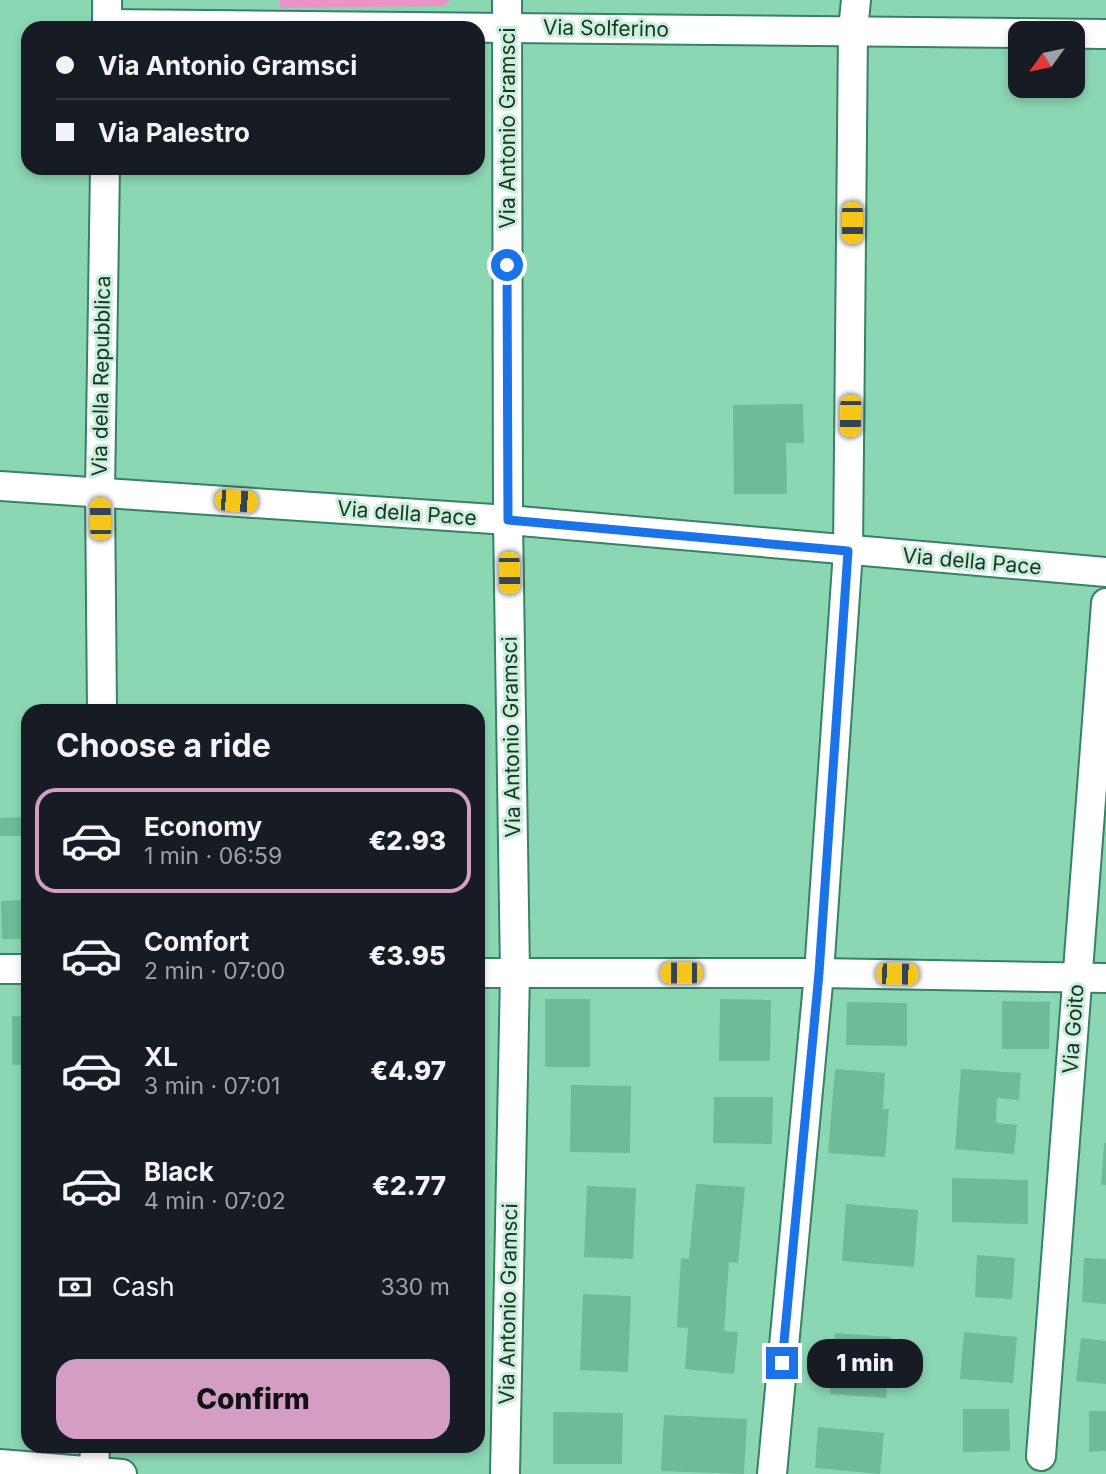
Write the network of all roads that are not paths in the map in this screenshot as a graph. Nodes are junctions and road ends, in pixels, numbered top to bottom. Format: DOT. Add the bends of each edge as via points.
graph roads {
  1 [pos="856,0"];
  2 [pos="507,13"];
  3 [pos="107,17"];
  4 [pos="853,30"];
  5 [pos="1106,34"];
  6 [pos="105,175"];
  7 [pos="0,486"];
  8 [pos="100,492"];
  9 [pos="508,520"];
  10 [pos="848,551"];
  11 [pos="1106,572"];
  12 [pos="1106,603"];
  13 [pos="102,704"];
  14 [pos="0,969"];
  15 [pos="21,969"];
  16 [pos="485,973"];
  17 [pos="515,973"];
  18 [pos="819,973"];
  19 [pos="1077,977"];
  20 [pos="1106,978"];
  21 [pos="1041,1456"];
  22 [pos="0,1464"];
  23 [pos="104,1464"];
  24 [pos="505,1474"];
  25 [pos="772,1474"];
  1 -- 4 [label="street"];
  2 -- 3 [label="street, Via Solferino"];
  2 -- 4 [label="street, Via Solferino"];
  2 -- 9 [label="street, Via Antonio Gramsci"];
  4 -- 5 [label="street, Via Solferino"];
  4 -- 10 [label="street"];
  6 -- 8 [label="street, Via della Repubblica"];
  7 -- 8 [label="street, Via della Pace"];
  8 -- 9 [label="street, Via della Pace"];
  8 -- 13 [label="street, Via della Repubblica"];
  9 -- 10 [label="street, Via della Pace"];
  9 -- 17 [label="street, Via Antonio Gramsci"];
  10 -- 11 [label="street, Via della Pace"];
  10 -- 18 [label="street"];
  12 -- 19 [label="street, Via Goito"];
  14 -- 15 [label="street"];
  16 -- 17 [label="street"];
  17 -- 18 [label="street"];
  17 -- 24 [label="street, Via Antonio Gramsci"];
  18 -- 19 [label="street"];
  18 -- 25 [label="street"];
  19 -- 20 [label="street"];
  19 -- 21 [label="street, Via Goito"];
  22 -- 23 [label="street"];
}
